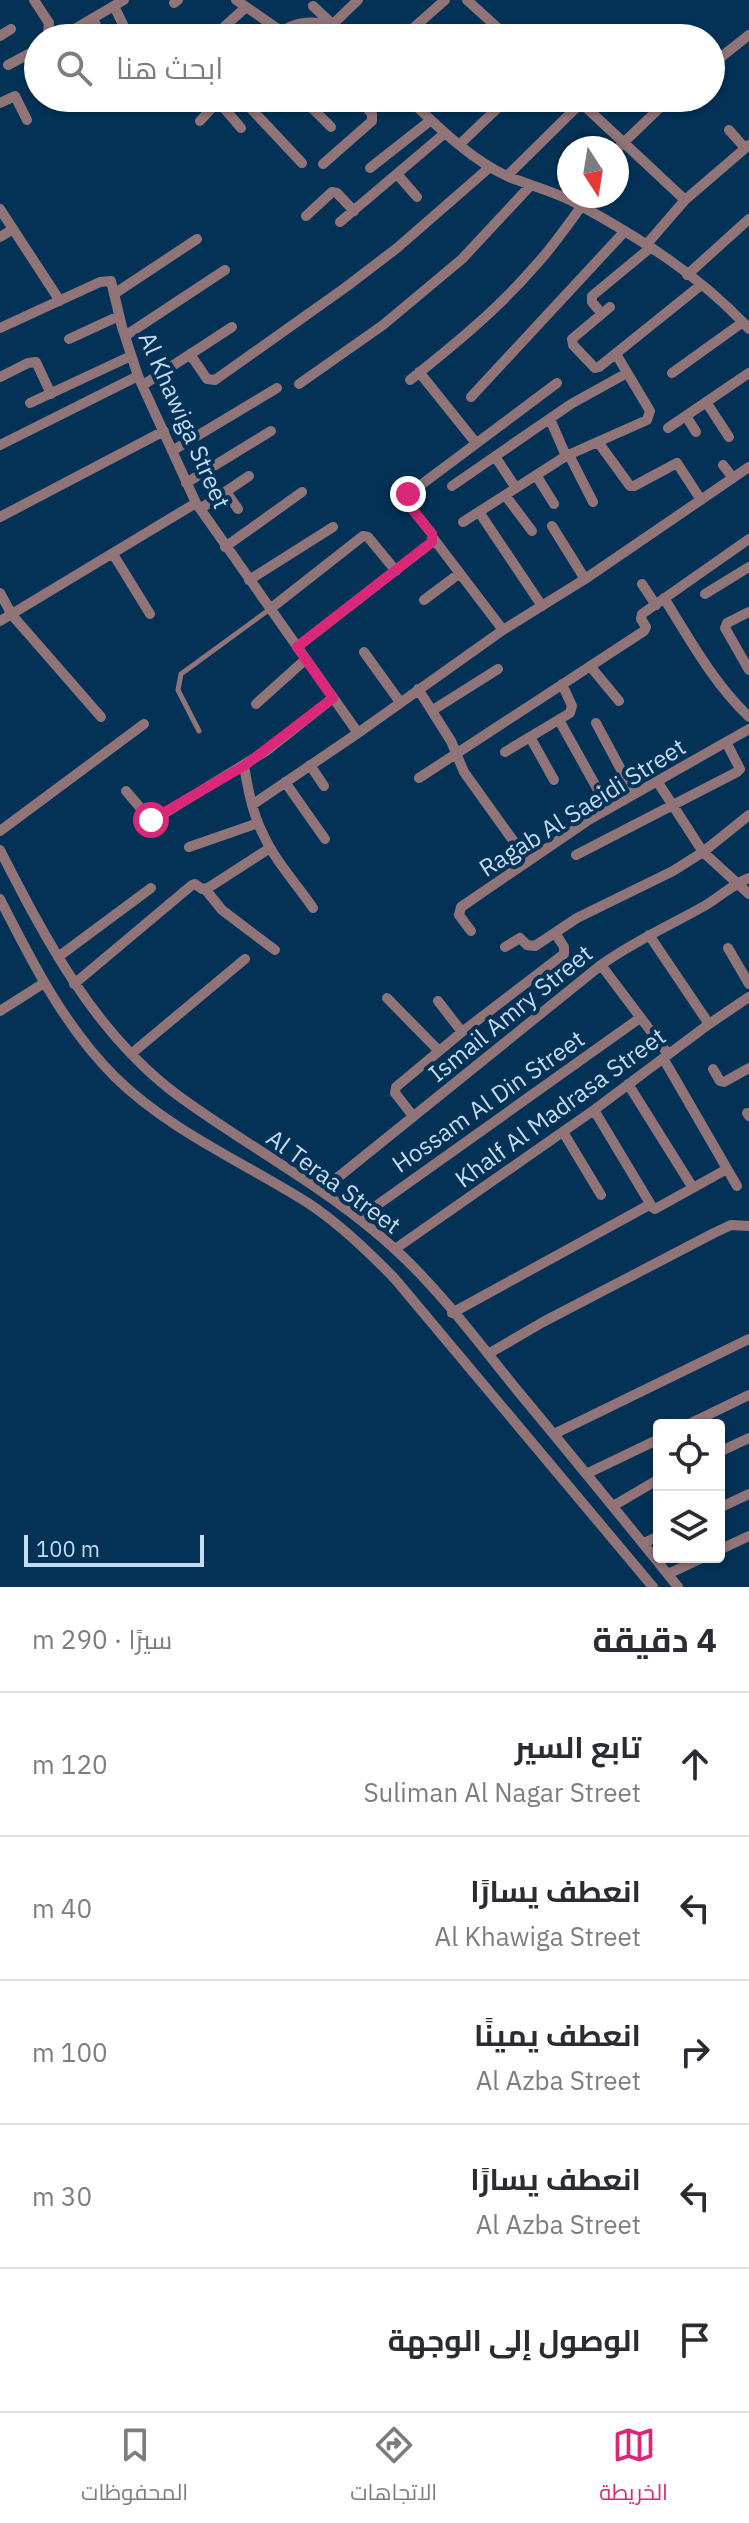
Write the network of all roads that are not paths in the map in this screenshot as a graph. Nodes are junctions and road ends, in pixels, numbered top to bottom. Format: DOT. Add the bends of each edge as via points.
graph roads {
  1 [pos="34,0"];
  2 [pos="236,0"];
  3 [pos="358,0"];
  4 [pos="445,0"];
  5 [pos="467,0"];
  6 [pos="119,3"];
  7 [pos="313,6"];
  8 [pos="246,7"];
  9 [pos="93,18"];
  10 [pos="49,24"];
  11 [pos="83,24"];
  12 [pos="95,24"];
  13 [pos="125,24"];
  14 [pos="227,24"];
  15 [pos="266,24"];
  16 [pos="300,24"];
  17 [pos="323,24"];
  18 [pos="331,24"];
  19 [pos="333,24"];
  20 [pos="418,24"];
  21 [pos="492,24"];
  22 [pos="11,29"];
  23 [pos="749,35"];
  24 [pos="0,36"];
  25 [pos="725,54"];
  26 [pos="24,56"];
  27 [pos="8,65"];
  28 [pos="0,103"];
  29 [pos="208,112"];
  30 [pos="228,112"];
  31 [pos="254,112"];
  32 [pos="316,112"];
  33 [pos="370,112"];
  34 [pos="422,112"];
  35 [pos="493,112"];
  36 [pos="568,112"];
  37 [pos="590,112"];
  38 [pos="655,112"];
  39 [pos="27,120"];
  40 [pos="431,120"];
  41 [pos="200,121"];
  42 [pos="331,127"];
  43 [pos="241,128"];
  44 [pos="729,130"];
  45 [pos="445,133"];
  46 [pos="613,136"];
  47 [pos="629,137"];
  48 [pos="459,145"];
  49 [pos="747,146"];
  50 [pos="629,152"];
  51 [pos="302,163"];
  52 [pos="323,164"];
  53 [pos="490,167"];
  54 [pos="370,168"];
  55 [pos="397,174"];
  56 [pos="507,176"];
  57 [pos="531,185"];
  58 [pos="557,193"];
  59 [pos="417,197"];
  60 [pos="685,200"];
  61 [pos="580,208"];
  62 [pos="583,208"];
  63 [pos="0,209"];
  64 [pos="354,211"];
  65 [pos="306,216"];
  66 [pos="749,219"];
  67 [pos="340,222"];
  68 [pos="13,229"];
  69 [pos="625,231"];
  70 [pos="0,237"];
  71 [pos="197,239"];
  72 [pos="648,246"];
  73 [pos="225,270"];
  74 [pos="687,275"];
  75 [pos="701,285"];
  76 [pos="114,294"];
  77 [pos="60,301"];
  78 [pos="119,316"];
  79 [pos="746,326"];
  80 [pos="232,327"];
  81 [pos="0,328"];
  82 [pos="125,336"];
  83 [pos="69,339"];
  84 [pos="190,354"];
  85 [pos="616,354"];
  86 [pos="131,356"];
  87 [pos="419,372"];
  88 [pos="627,373"];
  89 [pos="672,373"];
  90 [pos="749,373"];
  91 [pos="0,377"];
  92 [pos="141,380"];
  93 [pos="410,380"];
  94 [pos="557,383"];
  95 [pos="299,384"];
  96 [pos="277,388"];
  97 [pos="51,394"];
  98 [pos="471,397"];
  99 [pos="706,402"];
  100 [pos="30,403"];
  101 [pos="686,416"];
  102 [pos="550,419"];
  103 [pos="668,428"];
  104 [pos="164,431"];
  105 [pos="271,431"];
  106 [pos="696,432"];
  107 [pos="729,437"];
  108 [pos="598,442"];
  109 [pos="476,443"];
  110 [pos="0,444"];
  111 [pos="172,451"];
  112 [pos="568,456"];
  113 [pos="496,458"];
  114 [pos="723,465"];
  115 [pos="749,467"];
  116 [pos="536,475"];
  117 [pos="249,476"];
  118 [pos="733,478"];
  119 [pos="186,483"];
  120 [pos="452,486"];
  121 [pos="516,488"];
  122 [pos="226,492"];
  123 [pos="302,492"];
  124 [pos="505,495"];
  125 [pos="701,500"];
  126 [pos="593,502"];
  127 [pos="554,504"];
  128 [pos="198,506"];
  129 [pos="238,509"];
  130 [pos="479,512"];
  131 [pos="0,517"];
  132 [pos="463,522"];
  133 [pos="552,526"];
  134 [pos="333,527"];
  135 [pos="532,531"];
  136 [pos="433,538"];
  137 [pos="749,539"];
  138 [pos="225,547"];
  139 [pos="113,554"];
  140 [pos="749,567"];
  141 [pos="396,571"];
  142 [pos="460,573"];
  143 [pos="585,579"];
  144 [pos="249,580"];
  145 [pos="642,584"];
  146 [pos="0,593"];
  147 [pos="705,594"];
  148 [pos="424,600"];
  149 [pos="660,601"];
  150 [pos="542,606"];
  151 [pos="270,609"];
  152 [pos="749,612"];
  153 [pos="150,614"];
  154 [pos="12,615"];
  155 [pos="0,621"];
  156 [pos="503,630"];
  157 [pos="297,647"];
  158 [pos="364,652"];
  159 [pos="306,659"];
  160 [pos="590,666"];
  161 [pos="498,669"];
  162 [pos="749,670"];
  163 [pos="562,684"];
  164 [pos="418,689"];
  165 [pos="333,698"];
  166 [pos="619,701"];
  167 [pos="400,702"];
  168 [pos="256,704"];
  169 [pos="433,710"];
  170 [pos="101,717"];
  171 [pos="749,717"];
  172 [pos="559,720"];
  173 [pos="596,723"];
  174 [pos="144,724"];
  175 [pos="749,729"];
  176 [pos="199,731"];
  177 [pos="358,733"];
  178 [pos="530,737"];
  179 [pos="726,742"];
  180 [pos="505,752"];
  181 [pos="456,753"];
  182 [pos="310,765"];
  183 [pos="244,766"];
  184 [pos="419,778"];
  185 [pos="554,780"];
  186 [pos="657,781"];
  187 [pos="285,782"];
  188 [pos="324,786"];
  189 [pos="126,791"];
  190 [pos="634,794"];
  191 [pos="672,804"];
  192 [pos="252,805"];
  193 [pos="608,808"];
  194 [pos="749,815"];
  195 [pos="258,823"];
  196 [pos="0,831"];
  197 [pos="325,839"];
  198 [pos="517,846"];
  199 [pos="189,847"];
  200 [pos="270,848"];
  201 [pos="0,850"];
  202 [pos="703,852"];
  203 [pos="576,855"];
  204 [pos="749,878"];
  205 [pos="736,883"];
  206 [pos="151,888"];
  207 [pos="205,889"];
  208 [pos="749,894"];
  209 [pos="0,899"];
  210 [pos="313,908"];
  211 [pos="471,931"];
  212 [pos="555,933"];
  213 [pos="649,935"];
  214 [pos="505,947"];
  215 [pos="728,948"];
  216 [pos="275,950"];
  217 [pos="58,957"];
  218 [pos="245,959"];
  219 [pos="601,965"];
  220 [pos="44,983"];
  221 [pos="74,984"];
  222 [pos="749,984"];
  223 [pos="749,997"];
  224 [pos="387,998"];
  225 [pos="438,1001"];
  226 [pos="0,1011"];
  227 [pos="640,1018"];
  228 [pos="709,1024"];
  229 [pos="462,1032"];
  230 [pos="439,1051"];
  231 [pos="131,1054"];
  232 [pos="666,1056"];
  233 [pos="749,1068"];
  234 [pos="713,1069"];
  235 [pos="628,1084"];
  236 [pos="594,1110"];
  237 [pos="413,1116"];
  238 [pos="563,1132"];
  239 [pos="727,1169"];
  240 [pos="737,1186"];
  241 [pos="693,1188"];
  242 [pos="321,1191"];
  243 [pos="601,1195"];
  244 [pos="651,1205"];
  245 [pos="359,1218"];
  246 [pos="749,1226"];
  247 [pos="395,1249"];
  248 [pos="452,1313"];
  249 [pos="749,1339"];
  250 [pos="488,1354"];
  251 [pos="749,1395"];
  252 [pos="699,1419"];
  253 [pos="554,1434"];
  254 [pos="749,1438"];
  255 [pos="653,1442"];
  256 [pos="725,1449"];
  257 [pos="586,1474"];
  258 [pos="653,1483"];
  259 [pos="749,1494"];
  260 [pos="725,1505"];
  261 [pos="613,1506"];
  262 [pos="749,1536"];
  263 [pos="653,1539"];
  264 [pos="644,1543"];
  265 [pos="725,1547"];
  266 [pos="691,1563"];
  267 [pos="668,1574"];
  268 [pos="653,1587"];
  269 [pos="678,1587"];
  1 -- 10 [label="street"];
  2 -- 8 [label="street"];
  3 -- 19 [label="street"];
  4 -- 20 [label="street"];
  5 -- 21 [label="street"];
  6 -- 9 [label="street"];
  6 -- 13 [label="street"];
  7 -- 18 [label="street"];
  8 -- 14 [label="street"];
  8 -- 15 [label="street"];
  9 -- 11 [label="street"];
  9 -- 12 [label="street"];
  16 -- 17 [label="street"];
  22 -- 24 [label="street"];
  23 -- 25 [label="street"];
  26 -- 27 [label="street"];
  28 -- 39 [label="street" via="15,96"];
  29 -- 41 [label="street"];
  30 -- 43 [label="street"];
  31 -- 51 [label="street"];
  32 -- 42 [label="street"];
  33 -- 52 [label="street" via="372,121"];
  34 -- 40 [label="street"];
  35 -- 48 [label="street"];
  36 -- 56 [label="street"];
  37 -- 46 [label="street"];
  38 -- 47 [label="street"];
  40 -- 45 [label="street"];
  40 -- 54 [label="street"];
  44 -- 49 [label="street"];
  45 -- 48 [label="street"];
  45 -- 55 [label="street"];
  48 -- 53 [label="street"];
  49 -- 60 [label="street"];
  50 -- 60 [label="street"];
  53 -- 56 [label="street"];
  53 -- 84 [label="street" via="356,280 215,380 207,379"];
  55 -- 59 [label="street"];
  55 -- 64 [label="street"];
  56 -- 57 [label="street"];
  57 -- 58 [label="street"];
  57 -- 95 [label="street" via="462,259 383,325"];
  60 -- 72 [label="street"];
  61 -- 87 [label="street" via="517,286"];
  62 -- 69 [label="street"];
  63 -- 68 [label="street"];
  64 -- 65 [label="street" via="332,192"];
  64 -- 67 [label="street"];
  66 -- 74 [label="street"];
  68 -- 70 [label="street"];
  68 -- 77 [label="street"];
  69 -- 72 [label="street"];
  69 -- 98 [label="street"];
  71 -- 76 [label="street"];
  72 -- 74 [label="street"];
  72 -- 85 [label="street" via="592,296 592,302 606,311 572,342 591,366 599,367"];
  73 -- 82 [label="street"];
  74 -- 75 [label="street"];
  75 -- 79 [label="street"];
  75 -- 85 [label="street"];
  76 -- 77 [label="street" via="111,281 100,282"];
  76 -- 78 [label="street, Al Khawiga Street"];
  77 -- 81 [label="street"];
  78 -- 82 [label="street, Al Khawiga Street"];
  78 -- 83 [label="street"];
  79 -- 89 [label="street"];
  80 -- 84 [label="street"];
  82 -- 86 [label="street, Al Khawiga Street"];
  84 -- 92 [label="street"];
  85 -- 88 [label="street"];
  86 -- 92 [label="street, Al Khawiga Street"];
  86 -- 97 [label="street"];
  87 -- 93 [label="street"];
  87 -- 109 [label="street"];
  88 -- 102 [label="street"];
  88 -- 108 [label="street" via="650,417"];
  90 -- 99 [label="street"];
  91 -- 97 [label="street" via="36,362"];
  92 -- 104 [label="street, Al Khawiga Street"];
  92 -- 110 [label="street"];
  94 -- 109 [label="street"];
  96 -- 111 [label="street"];
  97 -- 100 [label="street"];
  99 -- 101 [label="street"];
  99 -- 107 [label="street"];
  101 -- 103 [label="street"];
  101 -- 106 [label="street"];
  102 -- 112 [label="street"];
  102 -- 113 [label="street"];
  104 -- 111 [label="street, Al Khawiga Street"];
  104 -- 131 [label="street"];
  105 -- 119 [label="street"];
  108 -- 112 [label="street"];
  108 -- 125 [label="street" via="628,484 674,462"];
  109 -- 136 [label="street" via="406,496"];
  111 -- 119 [label="street, Al Khawiga Street"];
  112 -- 116 [label="street"];
  112 -- 126 [label="street"];
  113 -- 120 [label="street"];
  113 -- 121 [label="street"];
  114 -- 118 [label="street"];
  115 -- 118 [label="street"];
  116 -- 121 [label="street"];
  116 -- 127 [label="street"];
  117 -- 122 [label="street"];
  118 -- 125 [label="street"];
  119 -- 128 [label="street, Al Khawiga Street"];
  121 -- 124 [label="street"];
  122 -- 128 [label="street"];
  122 -- 129 [label="street"];
  123 -- 138 [label="street"];
  124 -- 130 [label="street"];
  124 -- 135 [label="street"];
  125 -- 143 [label="street"];
  128 -- 138 [label="street, Al Khawiga Street"];
  128 -- 139 [label="street"];
  130 -- 132 [label="street"];
  130 -- 150 [label="street"];
  133 -- 143 [label="street"];
  134 -- 144 [label="street"];
  136 -- 141 [label="street"];
  136 -- 142 [label="street"];
  137 -- 149 [label="street"];
  138 -- 144 [label="street, Al Khawiga Street"];
  139 -- 153 [label="street"];
  139 -- 154 [label="street"];
  140 -- 147 [label="street"];
  141 -- 151 [label="street" via="363,536"];
  141 -- 157 [label="street"];
  142 -- 148 [label="street"];
  142 -- 156 [label="street"];
  143 -- 150 [label="street"];
  144 -- 151 [label="street, Al Khawiga Street"];
  145 -- 149 [label="street"];
  146 -- 154 [label="street"];
  149 -- 160 [label="street" via="641,616 644,631"];
  149 -- 171 [label="street"];
  150 -- 156 [label="street"];
  151 -- 157 [label="street, Al Khawiga Street"];
  151 -- 176 [label="lane" via="181,674 178,690"];
  152 -- 162 [label="street" via="727,623 726,632"];
  154 -- 155 [label="street"];
  154 -- 170 [label="street"];
  156 -- 164 [label="street"];
  157 -- 159 [label="street, Al Khawiga Street"];
  158 -- 167 [label="street"];
  159 -- 165 [label="street, Al Khawiga Street"];
  159 -- 168 [label="street"];
  160 -- 163 [label="street"];
  160 -- 166 [label="street"];
  161 -- 169 [label="street"];
  163 -- 172 [label="street" via="572,710"];
  163 -- 181 [label="street"];
  164 -- 167 [label="street"];
  164 -- 169 [label="street"];
  165 -- 177 [label="street, Al Khawiga Street"];
  165 -- 183 [label="street"];
  167 -- 177 [label="street"];
  169 -- 181 [label="street"];
  172 -- 178 [label="street"];
  172 -- 193 [label="street"];
  173 -- 190 [label="street"];
  174 -- 196 [label="street"];
  175 -- 179 [label="street, Ragab Al Saeidi Street"];
  177 -- 182 [label="street"];
  178 -- 180 [label="street"];
  178 -- 185 [label="street"];
  179 -- 186 [label="street, Ragab Al Saeidi Street"];
  179 -- 191 [label="street" via="740,769"];
  181 -- 184 [label="street"];
  181 -- 198 [label="street"];
  182 -- 187 [label="street"];
  182 -- 188 [label="street"];
  183 -- 189 [label="street" via="151,820"];
  183 -- 192 [label="street"];
  186 -- 190 [label="street, Ragab Al Saeidi Street"];
  186 -- 191 [label="street"];
  187 -- 192 [label="street"];
  187 -- 197 [label="street"];
  190 -- 193 [label="street, Ragab Al Saeidi Street"];
  191 -- 202 [label="street"];
  191 -- 203 [label="street"];
  192 -- 195 [label="street"];
  193 -- 211 [label="street, Ragab Al Saeidi Street" via="461,907 459,915"];
  194 -- 202 [label="street"];
  195 -- 199 [label="street"];
  195 -- 200 [label="street"];
  200 -- 207 [label="street"];
  200 -- 210 [label="street"];
  201 -- 217 [label="street, Al Teraa Street"];
  202 -- 205 [label="street"];
  202 -- 212 [label="street"];
  204 -- 205 [label="street, Ismail Amry Street"];
  205 -- 208 [label="street"];
  205 -- 213 [label="street, Ismail Amry Street"];
  206 -- 217 [label="street"];
  207 -- 216 [label="street" via="222,910"];
  207 -- 221 [label="street" via="192,885"];
  209 -- 220 [label="street, Al Teraa Street"];
  212 -- 214 [label="street" via="535,946 520,938"];
  212 -- 229 [label="street" via="564,954"];
  213 -- 219 [label="street, Ismail Amry Street"];
  213 -- 228 [label="street"];
  215 -- 222 [label="street"];
  217 -- 221 [label="street, Al Teraa Street"];
  218 -- 231 [label="street"];
  219 -- 227 [label="street"];
  219 -- 237 [label="street, Ismail Amry Street"];
  220 -- 226 [label="street"];
  220 -- 268 [label="street, Al Teraa Street" via="116,1078 205,1144 308,1204 367,1251"];
  221 -- 231 [label="street, Al Teraa Street"];
  223 -- 228 [label="street, Khalf Al Madrasa Street"];
  224 -- 230 [label="street"];
  225 -- 229 [label="street"];
  227 -- 232 [label="street"];
  227 -- 245 [label="street, Hossam Al Din Street"];
  228 -- 232 [label="street, Khalf Al Madrasa Street"];
  229 -- 230 [label="street"];
  230 -- 237 [label="street" via="396,1087"];
  231 -- 242 [label="street, Al Teraa Street" via="174,1092"];
  232 -- 235 [label="street, Khalf Al Madrasa Street"];
  232 -- 239 [label="street"];
  233 -- 234 [label="street" via="724,1082"];
  235 -- 236 [label="street, Khalf Al Madrasa Street"];
  235 -- 241 [label="street"];
  236 -- 238 [label="street, Khalf Al Madrasa Street"];
  236 -- 244 [label="street"];
  237 -- 242 [label="street, Ismail Amry Street"];
  238 -- 243 [label="street"];
  238 -- 247 [label="street, Khalf Al Madrasa Street"];
  239 -- 240 [label="street"];
  239 -- 241 [label="street"];
  241 -- 244 [label="street" via="655,1209"];
  242 -- 245 [label="street, Al Teraa Street"];
  244 -- 248 [label="street"];
  245 -- 247 [label="street, Al Teraa Street"];
  246 -- 250 [label="street" via="731,1225 714,1233"];
  247 -- 248 [label="street, Al Teraa Street"];
  248 -- 250 [label="street, Al Teraa Street"];
  249 -- 253 [label="street"];
  250 -- 253 [label="street, Al Teraa Street"];
  251 -- 252 [label="street"];
  253 -- 257 [label="street, Al Teraa Street"];
  254 -- 256 [label="street"];
  255 -- 257 [label="street"];
  257 -- 261 [label="street, Al Teraa Street"];
  258 -- 261 [label="street"];
  259 -- 260 [label="street"];
  261 -- 264 [label="street, Al Teraa Street"];
  262 -- 265 [label="street"];
  263 -- 264 [label="street"];
  264 -- 267 [label="street, Al Teraa Street"];
  266 -- 267 [label="street"];
  267 -- 269 [label="street, Al Teraa Street"];
}
